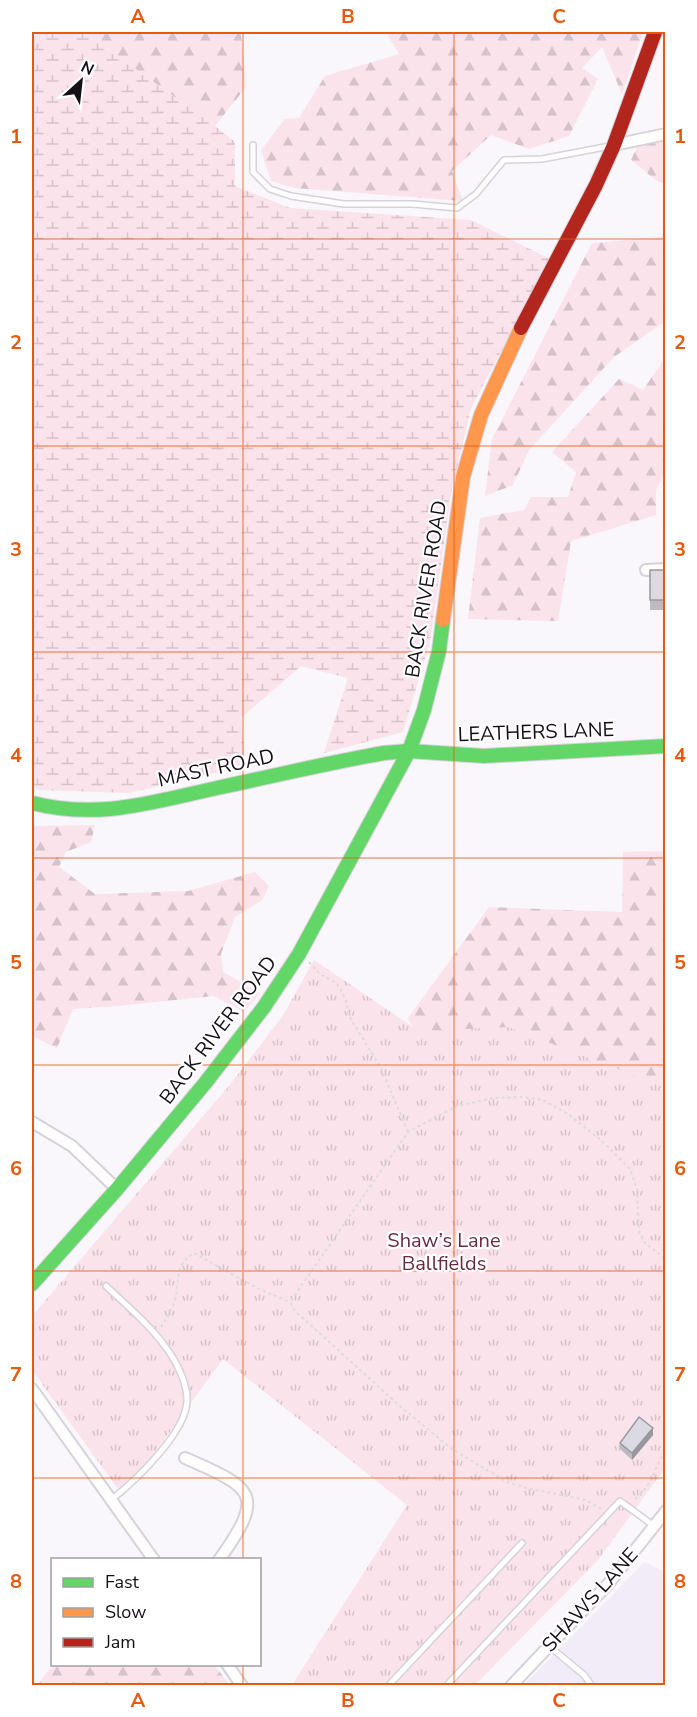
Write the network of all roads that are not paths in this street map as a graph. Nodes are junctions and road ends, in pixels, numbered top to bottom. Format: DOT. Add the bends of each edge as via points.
graph roads {
  1 [pos="655,32"];
  2 [pos="666,134"];
  3 [pos="253,145"];
  4 [pos="614,145"];
  5 [pos="666,569"];
  6 [pos="646,570"];
  7 [pos="666,746"];
  8 [pos="409,751"];
  9 [pos="32,803"];
  10 [pos="32,1122"];
  11 [pos="117,1189"];
  12 [pos="32,1284"];
  13 [pos="106,1286"];
  14 [pos="32,1389"];
  15 [pos="185,1458"];
  16 [pos="111,1500"];
  17 [pos="666,1511"];
  18 [pos="654,1526"];
  19 [pos="522,1543"];
  20 [pos="153,1558"];
  21 [pos="220,1558"];
  22 [pos="549,1646"];
  23 [pos="228,1666"];
  24 [pos="242,1686"];
  25 [pos="388,1686"];
  26 [pos="446,1686"];
  27 [pos="511,1686"];
  28 [pos="592,1686"];
  1 -- 4 [label="street, BACK RIVER ROAD"];
  2 -- 4 [label="street"];
  3 -- 4 [label="lane" via="253,172 270,189 344,204 458,208 476,195 504,160 542,159"];
  4 -- 8 [label="street, BACK RIVER ROAD" via="481,415 463,477 438,651"];
  5 -- 6 [label="street"];
  7 -- 8 [label="street, LEATHERS LANE" via="484,756"];
  8 -- 9 [label="street, MAST ROAD" via="350,759 130,807 73,811"];
  8 -- 11 [label="street, BACK RIVER ROAD" via="282,981"];
  10 -- 11 [label="street" via="72,1146"];
  11 -- 12 [label="street, BACK RIVER ROAD"];
  13 -- 16 [label="lane" via="174,1360 187,1400 186,1410 171,1437 149,1465"];
  14 -- 16 [label="street"];
  15 -- 21 [label="street" via="236,1483 248,1501 243,1524"];
  16 -- 20 [label="street"];
  17 -- 18 [label="street, SHAWS LANE"];
  18 -- 22 [label="street, SHAWS LANE" via="609,1583"];
  18 -- 26 [label="lane" via="620,1501"];
  19 -- 25 [label="lane"];
  22 -- 27 [label="street, SHAWS LANE"];
  22 -- 28 [label="lane"];
  23 -- 24 [label="street"];
}
